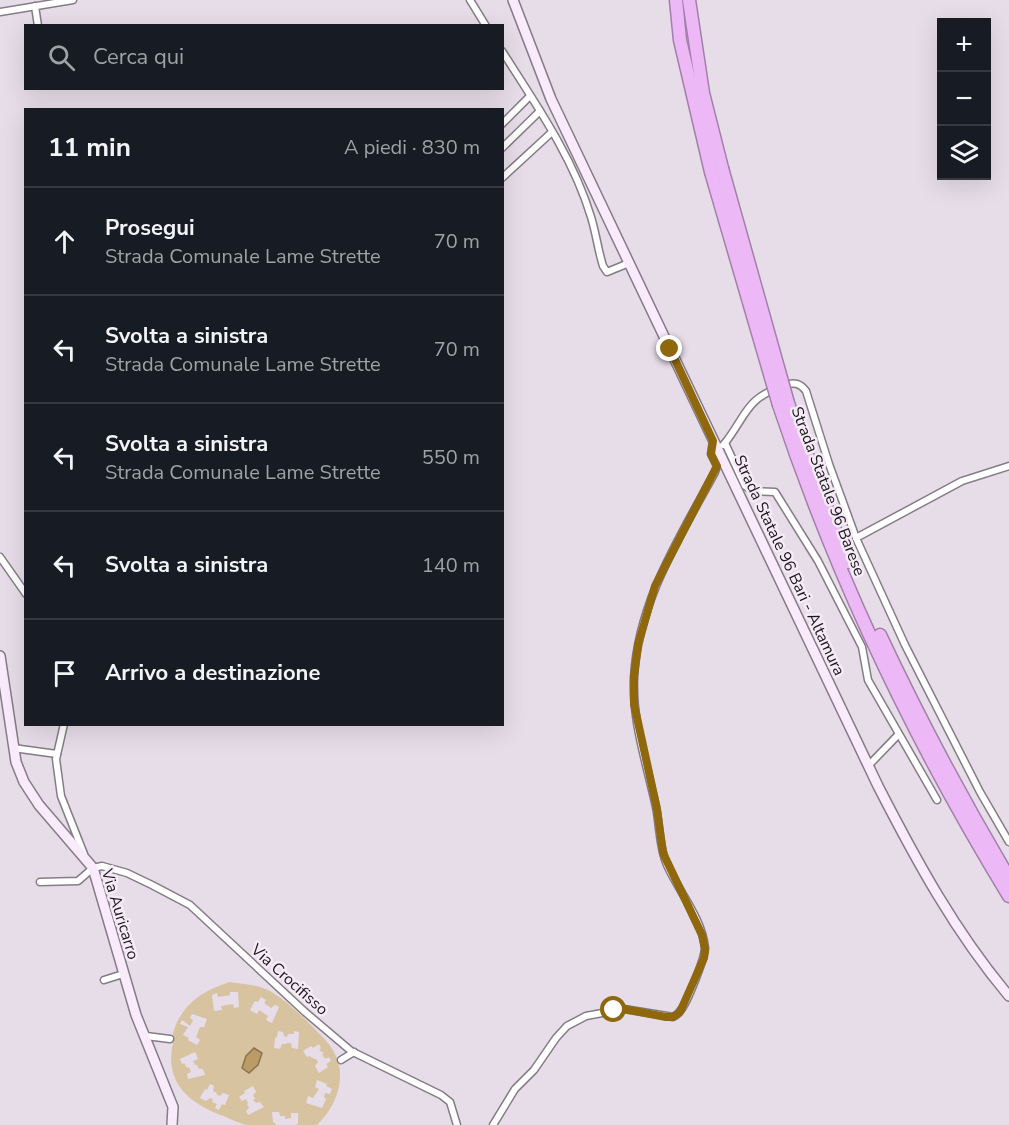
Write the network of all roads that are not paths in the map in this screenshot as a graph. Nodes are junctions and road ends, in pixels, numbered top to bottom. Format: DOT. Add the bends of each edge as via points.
graph roads {
  1 [pos="73,0"];
  2 [pos="470,0"];
  3 [pos="513,0"];
  4 [pos="676,0"];
  5 [pos="688,0"];
  6 [pos="45,2"];
  7 [pos="35,6"];
  8 [pos="0,12"];
  9 [pos="38,24"];
  10 [pos="485,24"];
  11 [pos="504,54"];
  12 [pos="531,96"];
  13 [pos="540,111"];
  14 [pos="504,122"];
  15 [pos="552,132"];
  16 [pos="504,146"];
  17 [pos="716,170"];
  18 [pos="504,176"];
  19 [pos="629,263"];
  20 [pos="784,404"];
  21 [pos="718,444"];
  22 [pos="1009,466"];
  23 [pos="856,538"];
  24 [pos="0,557"];
  25 [pos="24,591"];
  26 [pos="0,656"];
  27 [pos="63,726"];
  28 [pos="898,735"];
  29 [pos="13,748"];
  30 [pos="57,754"];
  31 [pos="868,766"];
  32 [pos="937,800"];
  33 [pos="1009,842"];
  34 [pos="90,864"];
  35 [pos="1009,878"];
  36 [pos="40,882"];
  37 [pos="1009,896"];
  38 [pos="123,974"];
  39 [pos="104,980"];
  40 [pos="1009,996"];
  41 [pos="146,1036"];
  42 [pos="170,1039"];
  43 [pos="354,1052"];
  44 [pos="341,1060"];
  45 [pos="172,1125"];
  46 [pos="457,1125"];
  47 [pos="493,1125"];
  1 -- 6 [label="street"];
  2 -- 10 [label="street"];
  3 -- 19 [label="street, Strada Statale 96 Bari - Altamura" via="551,99"];
  4 -- 17 [label="highway, Strada Statale 96 Barese" via="680,40"];
  5 -- 17 [label="highway, Strada Statale 96 Barese"];
  6 -- 7 [label="street"];
  7 -- 8 [label="street"];
  7 -- 9 [label="street"];
  11 -- 12 [label="street"];
  12 -- 13 [label="street"];
  12 -- 14 [label="street"];
  13 -- 15 [label="street"];
  13 -- 16 [label="street"];
  15 -- 18 [label="street"];
  15 -- 19 [label="street" via="591,216 603,266 608,272"];
  17 -- 20 [label="highway, Strada Statale 96 Barese, bridge"];
  19 -- 21 [label="street, Strada Statale 96 Bari - Altamura"];
  20 -- 35 [label="highway, Strada Statale 96 Barese" via="852,576 914,706"];
  20 -- 37 [label="highway, Strada Statale 96 Barese" via="801,473 884,665 943,782"];
  21 -- 23 [label="street" via="765,392 795,383 803,386"];
  21 -- 28 [label="street" via="745,486 753,491 775,492 818,561 862,647 868,680"];
  21 -- 31 [label="street, Strada Statale 96 Bari - Altamura"];
  21 -- 47 [label="street" via="711,454 717,466 715,472 655,586 638,645 634,676 634,704 663,853 702,935 704,958 685,1004 673,1017 624,1009 586,1016 567,1026 515,1089"];
  22 -- 23 [label="street" via="962,481"];
  23 -- 33 [label="street" via="905,645"];
  24 -- 25 [label="street"];
  26 -- 29 [label="street, Via Auricarro"];
  27 -- 30 [label="street"];
  28 -- 31 [label="street"];
  28 -- 32 [label="street"];
  29 -- 30 [label="street"];
  29 -- 34 [label="street, Via Auricarro" via="24,782 39,806"];
  30 -- 34 [label="street" via="61,796"];
  31 -- 40 [label="street, Strada Statale 96 Bari - Altamura" via="943,906"];
  34 -- 36 [label="street" via="78,880"];
  34 -- 38 [label="street, Via Auricarro"];
  34 -- 43 [label="street, Via Crocifisso" via="127,873 190,905"];
  38 -- 39 [label="street"];
  38 -- 41 [label="street, Via Auricarro"];
  41 -- 42 [label="street"];
  41 -- 45 [label="street, Via Auricarro" via="173,1107"];
  43 -- 44 [label="street"];
  43 -- 46 [label="street, Via Crocifisso" via="441,1095 450,1102"];
}
